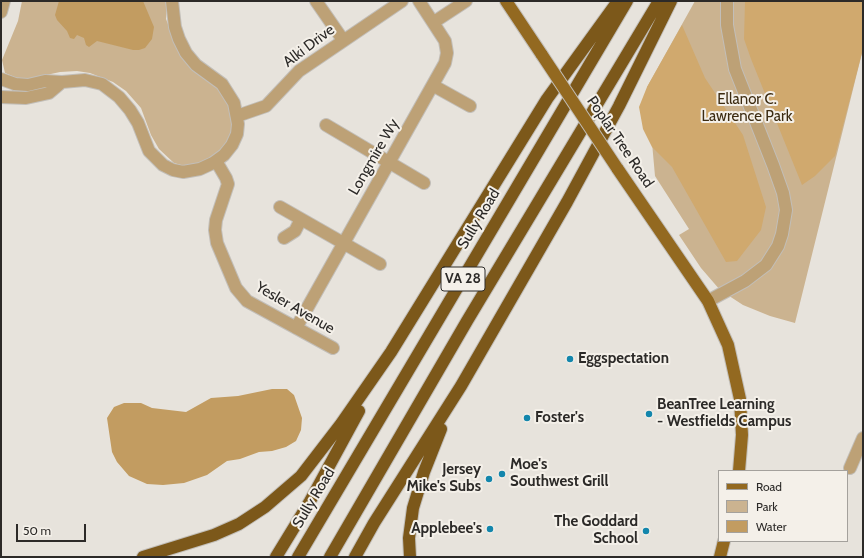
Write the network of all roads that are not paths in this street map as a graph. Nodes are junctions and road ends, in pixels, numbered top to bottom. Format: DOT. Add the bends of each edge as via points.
graph roads {
  1 [pos="4,1"];
  2 [pos="172,1"];
  3 [pos="316,1"];
  4 [pos="402,1"];
  5 [pos="419,1"];
  6 [pos="466,1"];
  7 [pos="506,1"];
  8 [pos="618,1"];
  9 [pos="627,1"];
  10 [pos="658,1"];
  11 [pos="671,1"];
  12 [pos="727,1"];
  13 [pos="1,12"];
  14 [pos="434,22"];
  15 [pos="343,40"];
  16 [pos="1,79"];
  17 [pos="62,82"];
  18 [pos="434,86"];
  19 [pos="1,98"];
  20 [pos="470,106"];
  21 [pos="237,116"];
  22 [pos="326,126"];
  23 [pos="216,161"];
  24 [pos="389,162"];
  25 [pos="424,182"];
  26 [pos="280,207"];
  27 [pos="301,219"];
  28 [pos="284,238"];
  29 [pos="344,244"];
  30 [pos="380,264"];
  31 [pos="708,301"];
  32 [pos="296,328"];
  33 [pos="333,348"];
  34 [pos="391,352"];
  35 [pos="461,386"];
  36 [pos="863,438"];
  37 [pos="850,468"];
  38 [pos="739,470"];
  39 [pos="724,542"];
  40 [pos="144,557"];
  41 [pos="276,557"];
  42 [pos="298,557"];
  43 [pos="330,557"];
  44 [pos="355,557"];
  45 [pos="410,557"];
  46 [pos="720,557"];
  1 -- 13 [label="street"];
  2 -- 21 [label="street" via="175,27 186,53 196,65 229,92"];
  3 -- 15 [label="street"];
  4 -- 15 [label="street, Alki Drive"];
  5 -- 14 [label="street, Longmire Wy"];
  6 -- 14 [label="street"];
  7 -- 31 [label="main road, Poplar Tree Road, bridge"];
  8 -- 34 [label="highway" via="547,99"];
  9 -- 42 [label="highway, Sully Road / VA 28"];
  10 -- 43 [label="highway, VA 28" via="470,314"];
  11 -- 35 [label="highway" via="619,106 567,202"];
  12 -- 31 [label="street" via="726,25 735,70 776,172 786,210 778,246 766,265 745,281"];
  14 -- 18 [label="street, Longmire Wy" via="443,35 447,52"];
  15 -- 21 [label="street, Alki Drive" via="299,71 266,106"];
  16 -- 17 [label="street" via="28,85 45,81"];
  17 -- 19 [label="street" via="50,93 26,98"];
  17 -- 23 [label="street" via="85,80 102,84 119,97 138,123 149,151 163,165 183,172 200,169"];
  18 -- 20 [label="street"];
  18 -- 24 [label="street, Longmire Wy"];
  21 -- 23 [label="street" via="237,134 232,145"];
  22 -- 24 [label="street"];
  23 -- 32 [label="street, Yesler Avenue" via="228,184 215,230 236,288 247,300"];
  24 -- 25 [label="street"];
  24 -- 29 [label="street, Longmire Wy"];
  26 -- 27 [label="street"];
  27 -- 28 [label="street" via="295,231"];
  27 -- 29 [label="street"];
  29 -- 30 [label="street"];
  29 -- 32 [label="street, Longmire Wy"];
  31 -- 38 [label="main road, Poplar Tree Road" via="728,345 736,375 742,421"];
  32 -- 33 [label="street, Yesler Avenue"];
  34 -- 40 [label="highway" via="319,454 301,476 275,498 239,524 226,530"];
  34 -- 41 [label="highway" via="309,503"];
  35 -- 44 [label="highway"];
  35 -- 45 [label="highway" via="438,434 413,508 409,538"];
  36 -- 37 [label="street"];
  39 -- 46 [label="main road"];
}
